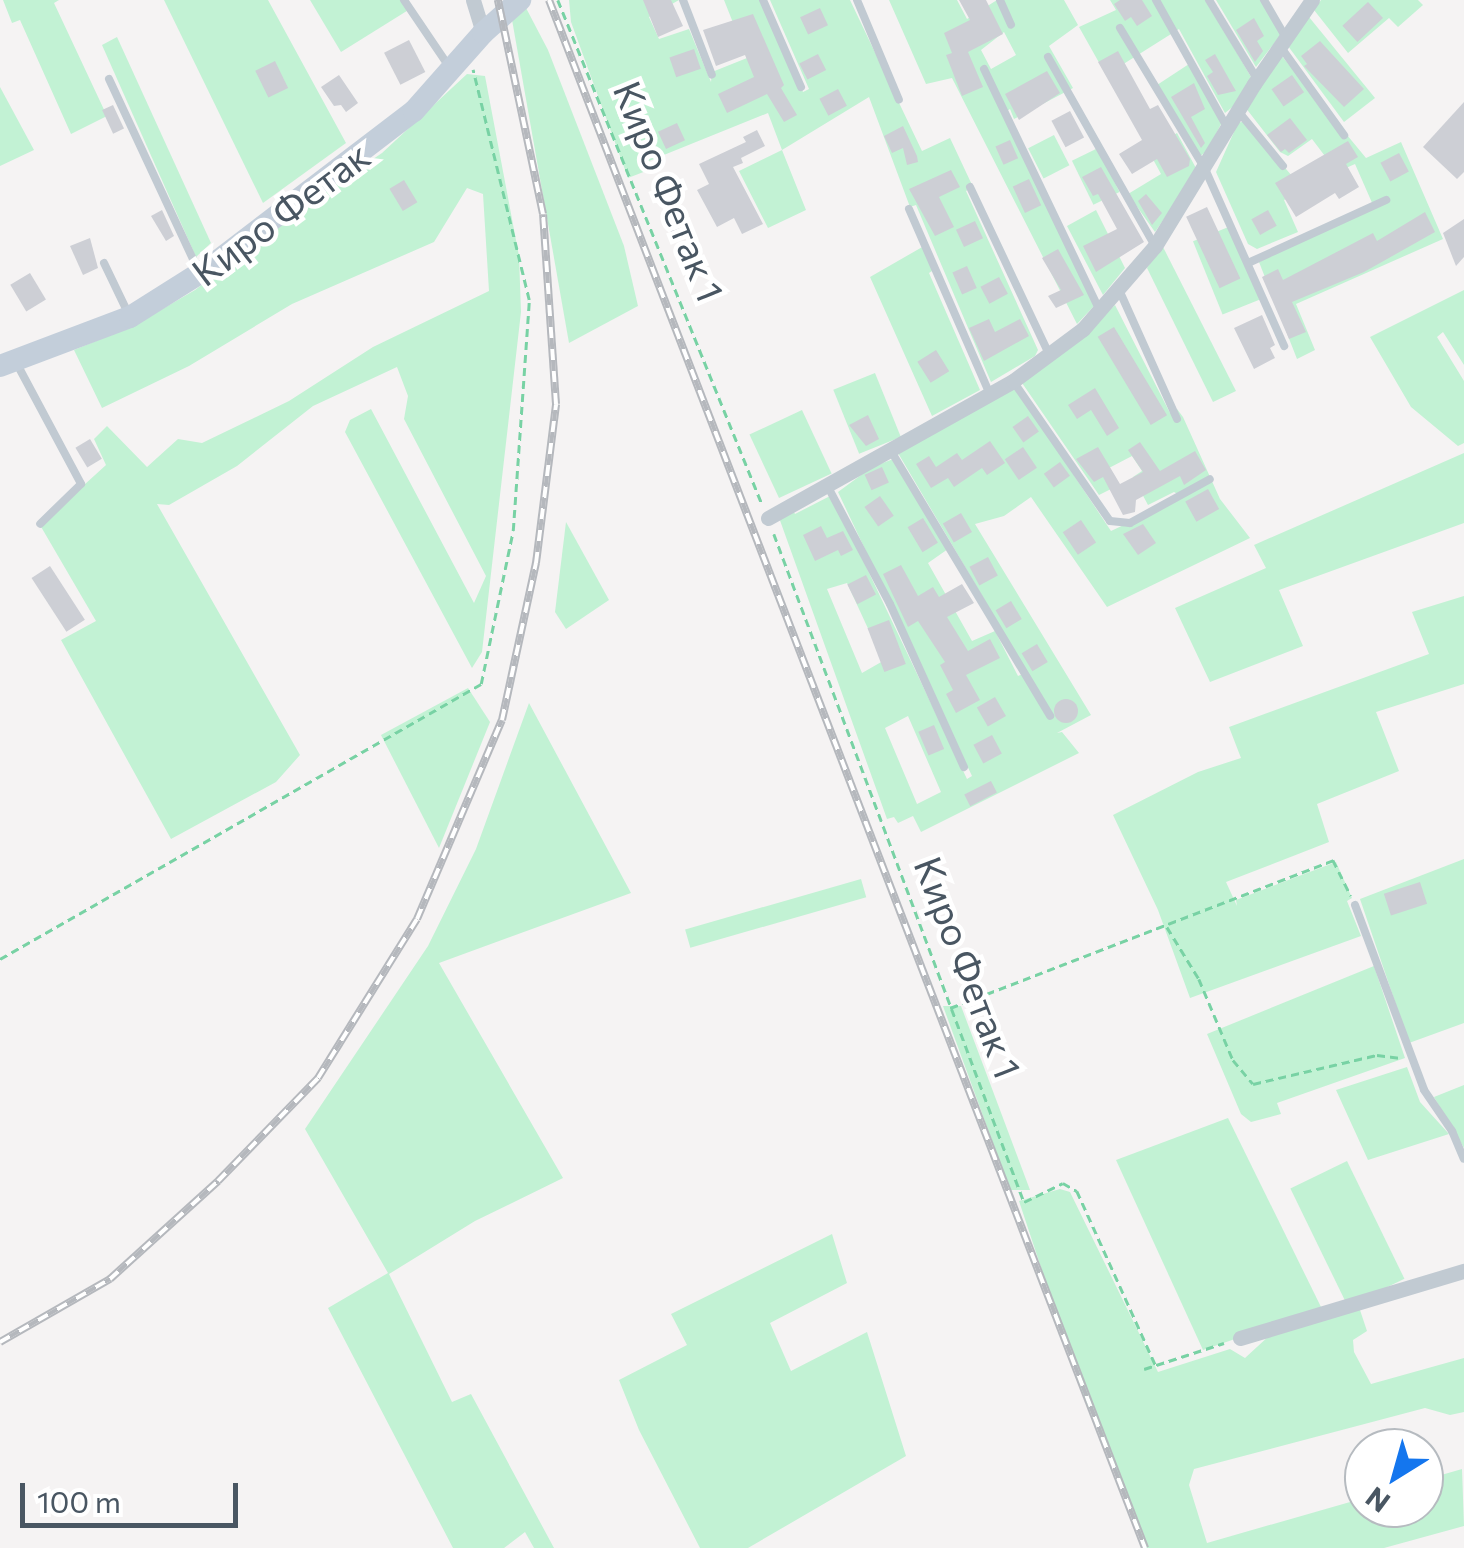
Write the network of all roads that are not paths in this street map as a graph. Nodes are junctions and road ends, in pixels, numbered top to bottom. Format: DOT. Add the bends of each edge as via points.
graph roads {
  1 [pos="404,0"];
  2 [pos="520,0"];
  3 [pos="683,0"];
  4 [pos="763,0"];
  5 [pos="857,0"];
  6 [pos="1000,0"];
  7 [pos="1156,0"];
  8 [pos="1209,0"];
  9 [pos="1264,0"];
  10 [pos="1312,0"];
  11 [pos="475,24"];
  12 [pos="1011,25"];
  13 [pos="1120,28"];
  14 [pos="1283,42"];
  15 [pos="1048,56"];
  16 [pos="984,69"];
  17 [pos="453,72"];
  18 [pos="712,76"];
  19 [pos="109,79"];
  20 [pos="1257,79"];
  21 [pos="801,88"];
  22 [pos="899,100"];
  23 [pos="1238,112"];
  24 [pos="1228,129"];
  25 [pos="1344,135"];
  26 [pos="1283,166"];
  27 [pos="1205,169"];
  28 [pos="970,186"];
  29 [pos="1386,200"];
  30 [pos="910,209"];
  31 [pos="1155,246"];
  32 [pos="104,263"];
  33 [pos="1248,263"];
  34 [pos="200,274"];
  35 [pos="1120,292"];
  36 [pos="1100,313"];
  37 [pos="130,317"];
  38 [pos="1284,346"];
  39 [pos="1050,356"];
  40 [pos="8,363"];
  41 [pos="1013,381"];
  42 [pos="990,394"];
  43 [pos="1177,418"];
  44 [pos="891,451"];
  45 [pos="1210,479"];
  46 [pos="828,487"];
  47 [pos="768,518"];
  48 [pos="40,524"];
  49 [pos="1050,716"];
  50 [pos="964,768"];
  51 [pos="1355,905"];
  52 [pos="1464,1159"];
  53 [pos="1464,1271"];
  54 [pos="1240,1338"];
  1 -- 17 [label="lane"];
  2 -- 11 [label="main road, Киро Фетак" via="502,18"];
  3 -- 18 [label="lane"];
  4 -- 21 [label="lane"];
  5 -- 22 [label="lane"];
  6 -- 12 [label="lane"];
  7 -- 24 [label="lane"];
  8 -- 20 [label="lane"];
  9 -- 14 [label="lane"];
  10 -- 14 [label="street"];
  11 -- 17 [label="main road, Киро Фетак"];
  13 -- 27 [label="lane"];
  14 -- 20 [label="street"];
  14 -- 25 [label="lane"];
  15 -- 31 [label="lane"];
  16 -- 36 [label="lane"];
  17 -- 34 [label="main road, Киро Фетак" via="359,156"];
  19 -- 34 [label="lane"];
  20 -- 23 [label="street"];
  23 -- 24 [label="street"];
  23 -- 26 [label="lane"];
  24 -- 27 [label="street"];
  27 -- 31 [label="street"];
  27 -- 33 [label="lane"];
  28 -- 39 [label="lane"];
  29 -- 33 [label="lane"];
  30 -- 42 [label="lane"];
  31 -- 35 [label="street"];
  32 -- 37 [label="lane"];
  33 -- 38 [label="lane"];
  34 -- 37 [label="main road, Киро Фетак"];
  35 -- 36 [label="street"];
  35 -- 43 [label="lane"];
  36 -- 39 [label="street"];
  37 -- 40 [label="main road, Киро Фетак"];
  39 -- 41 [label="street"];
  40 -- 48 [label="lane" via="81,484"];
  41 -- 42 [label="street"];
  41 -- 45 [label="lane" via="1110,521 1130,523"];
  42 -- 44 [label="street"];
  44 -- 46 [label="street"];
  44 -- 49 [label="lane"];
  46 -- 47 [label="street"];
  46 -- 50 [label="lane"];
  51 -- 52 [label="lane" via="1424,1090"];
  53 -- 54 [label="street"];
}
